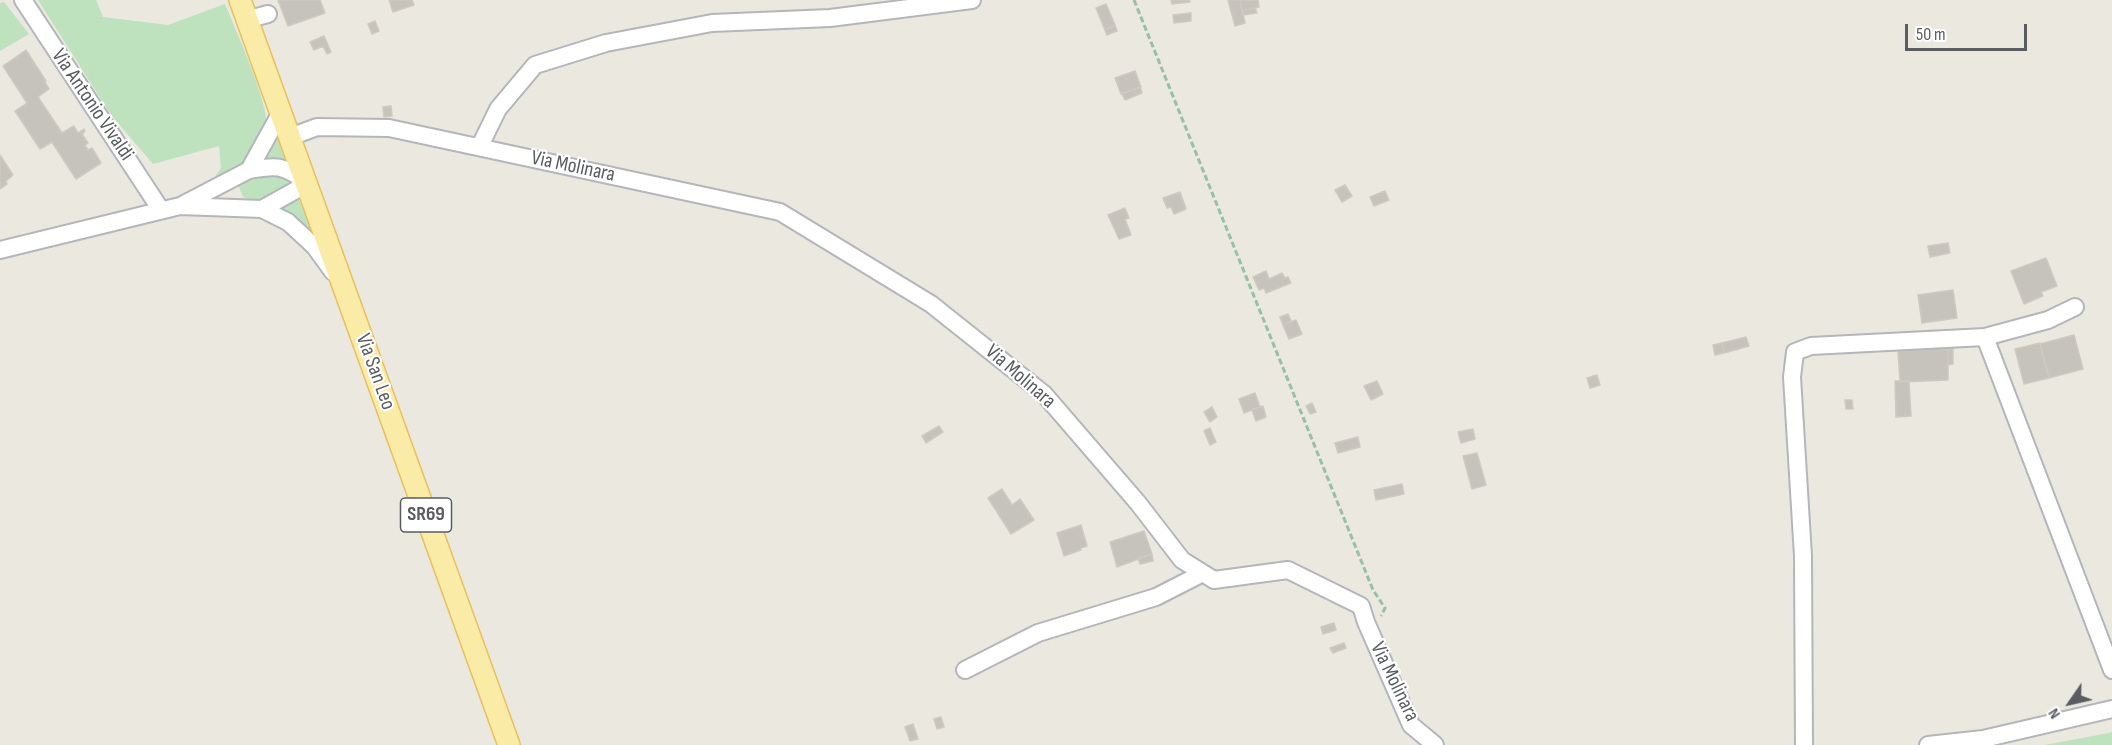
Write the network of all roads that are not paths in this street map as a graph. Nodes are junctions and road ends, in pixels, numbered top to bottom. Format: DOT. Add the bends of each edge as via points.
graph roads {
  1 [pos="23,0"];
  2 [pos="972,0"];
  3 [pos="243,10"];
  4 [pos="268,14"];
  5 [pos="280,114"];
  6 [pos="290,136"];
  7 [pos="480,146"];
  8 [pos="249,170"];
  9 [pos="306,181"];
  10 [pos="180,206"];
  11 [pos="262,209"];
  12 [pos="161,210"];
  13 [pos="1,246"];
  14 [pos="343,284"];
  15 [pos="2075,307"];
  16 [pos="1985,337"];
  17 [pos="1203,573"];
  18 [pos="965,670"];
  19 [pos="2112,670"];
  20 [pos="2112,709"];
  21 [pos="509,745"];
  22 [pos="1435,745"];
  23 [pos="1804,745"];
  24 [pos="1928,745"];
  1 -- 12 [label="street, Via Antonio Vivaldi"];
  2 -- 7 [label="street" via="830,18 712,23 606,43 535,65 498,109"];
  3 -- 4 [label="street"];
  3 -- 5 [label="main road, Via San Leo"];
  5 -- 6 [label="main road, Via San Leo"];
  5 -- 8 [label="street"];
  6 -- 7 [label="street, Via Molinara" via="317,127 389,128"];
  6 -- 9 [label="main road, Via San Leo"];
  7 -- 17 [label="street, Via Molinara" via="780,212 932,304 1044,394 1182,560"];
  8 -- 9 [label="street" via="274,165"];
  8 -- 10 [label="street"];
  9 -- 11 [label="street"];
  9 -- 14 [label="main road, Via San Leo"];
  10 -- 11 [label="street"];
  10 -- 12 [label="street"];
  11 -- 14 [label="street" via="288,222 315,247"];
  12 -- 13 [label="street"];
  14 -- 21 [label="main road, Via San Leo / SR69"];
  15 -- 16 [label="street" via="2048,320"];
  16 -- 19 [label="street"];
  16 -- 23 [label="street" via="1811,346 1795,352 1792,377 1803,556"];
  17 -- 18 [label="street" via="1156,597 1038,633"];
  17 -- 22 [label="street, Via Molinara" via="1214,580 1288,570 1360,606 1411,725"];
  20 -- 24 [label="street" via="1983,739"];
}
